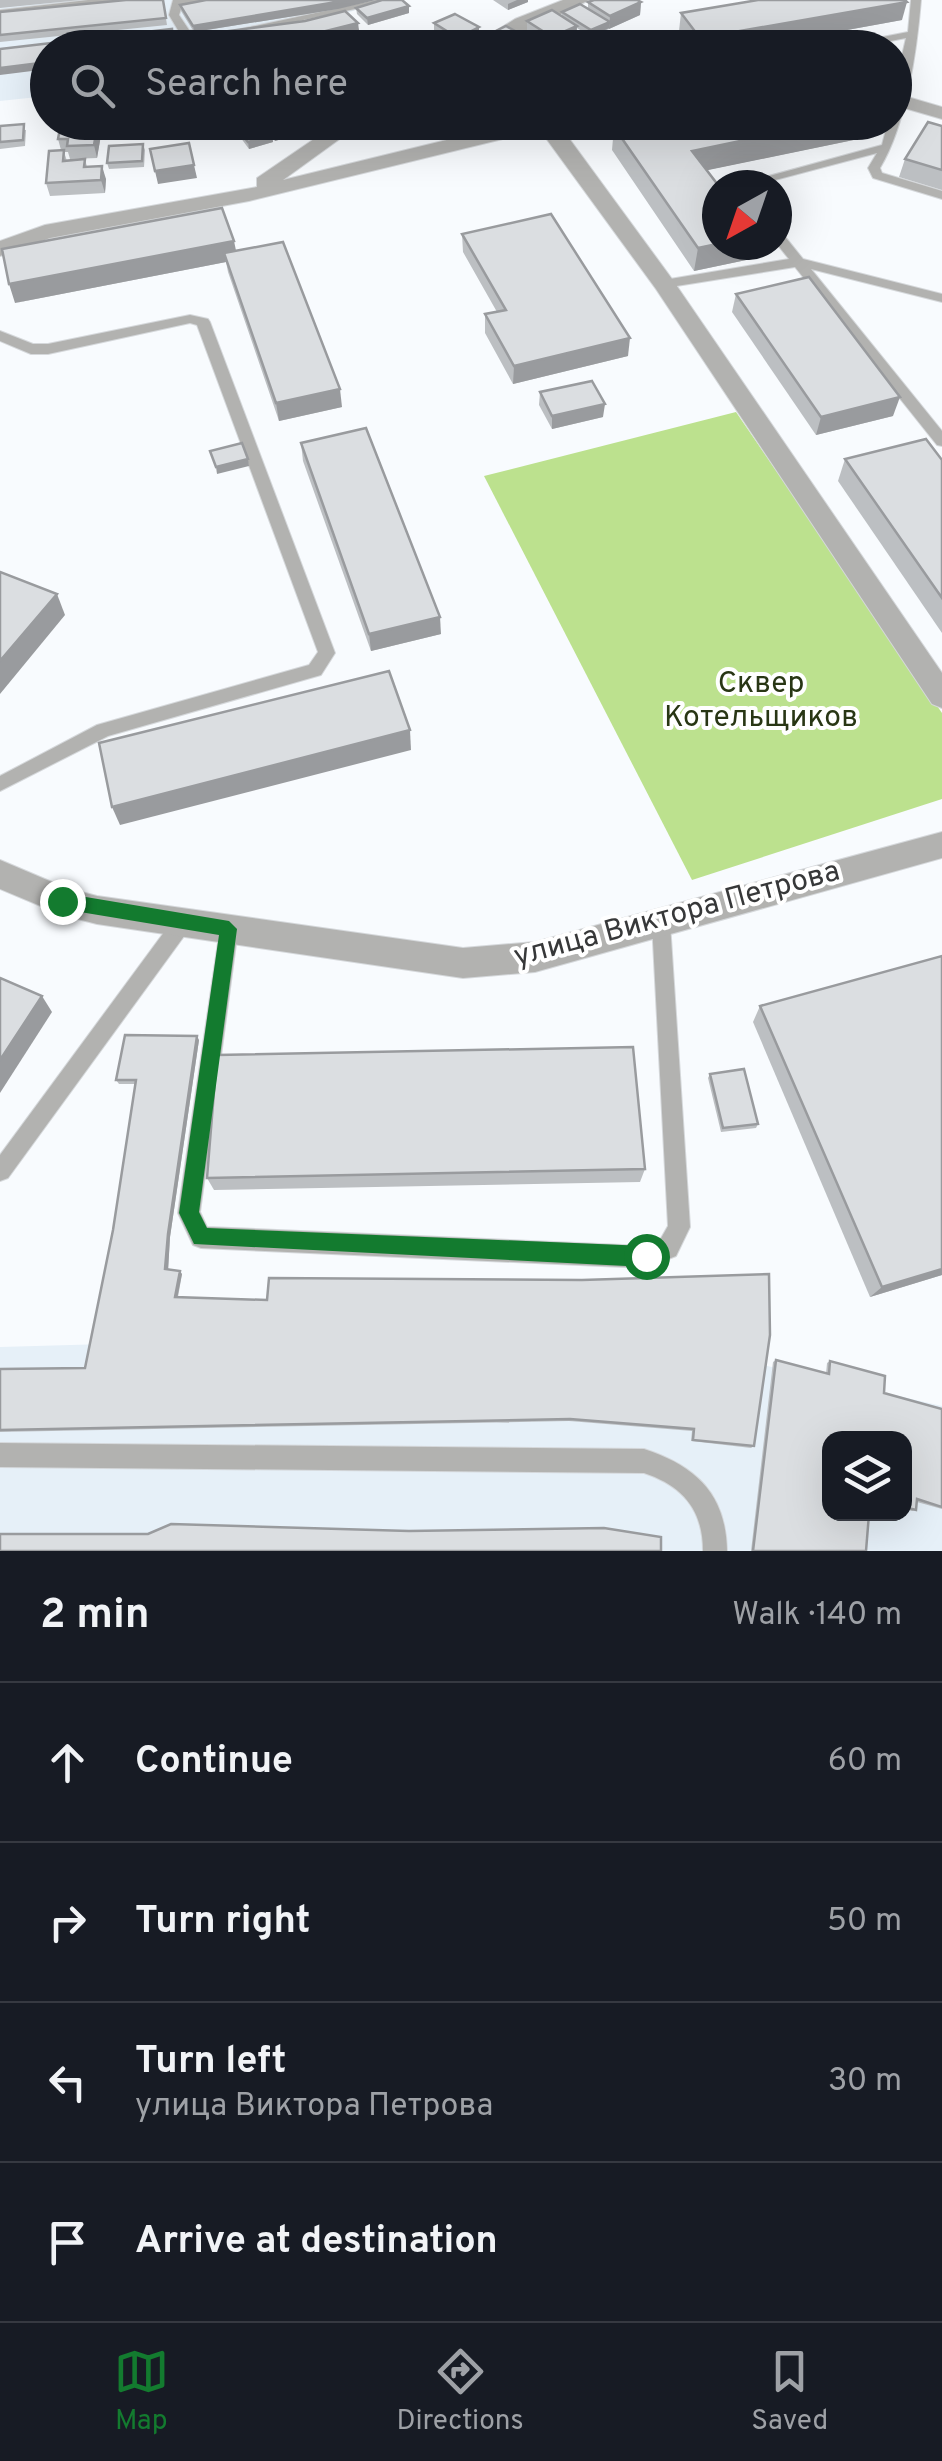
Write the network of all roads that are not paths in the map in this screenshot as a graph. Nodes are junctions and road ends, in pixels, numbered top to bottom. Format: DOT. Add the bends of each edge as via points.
graph roads {
  1 [pos="118,0"];
  2 [pos="216,0"];
  3 [pos="392,0"];
  4 [pos="580,0"];
  5 [pos="916,0"];
  6 [pos="177,2"];
  7 [pos="0,13"];
  8 [pos="179,30"];
  9 [pos="241,30"];
  10 [pos="510,30"];
  11 [pos="914,34"];
  12 [pos="912,42"];
  13 [pos="912,111"];
  14 [pos="942,114"];
  15 [pos="327,140"];
  16 [pos="476,140"];
  17 [pos="558,140"];
  18 [pos="888,140"];
  19 [pos="886,146"];
  20 [pos="792,171"];
  21 [pos="249,195"];
  22 [pos="942,195"];
  23 [pos="0,249"];
  24 [pos="792,255"];
  25 [pos="798,262"];
  26 [pos="664,284"];
  27 [pos="942,298"];
  28 [pos="0,336"];
  29 [pos="942,441"];
  30 [pos="942,696"];
  31 [pos="0,784"];
  32 [pos="942,844"];
  33 [pos="0,874"];
  34 [pos="183,922"];
  35 [pos="660,923"];
  36 [pos="229,929"];
  37 [pos="1,1171"];
  38 [pos="0,1455"];
  39 [pos="715,1551"];
  1 -- 7 [label="lane"];
  2 -- 6 [label="lane"];
  3 -- 9 [label="lane"];
  4 -- 10 [label="street"];
  5 -- 11 [label="lane"];
  6 -- 8 [label="lane"];
  11 -- 12 [label="lane"];
  13 -- 14 [label="street"];
  15 -- 21 [label="street"];
  16 -- 21 [label="street"];
  17 -- 26 [label="street"];
  18 -- 19 [label="lane"];
  19 -- 20 [label="lane"];
  19 -- 22 [label="lane" via="877,174"];
  21 -- 23 [label="street" via="45,232"];
  24 -- 25 [label="lane"];
  25 -- 26 [label="lane"];
  25 -- 27 [label="lane"];
  25 -- 29 [label="lane"];
  26 -- 30 [label="street"];
  28 -- 31 [label="lane" via="48,349 190,319 203,322 328,652 315,670 103,730"];
  32 -- 35 [label="street, улица Виктора Петрова"];
  33 -- 34 [label="street, улица Виктора Петрова" via="62,901"];
  34 -- 36 [label="street, улица Виктора Петрова"];
  34 -- 37 [label="lane"];
  35 -- 36 [label="street, улица Виктора Петрова" via="535,957 463,963"];
  35 -- 36 [label="lane" via="679,1227 668,1248 646,1256 201,1237 189,1213"];
  38 -- 39 [label="lane" via="644,1461 672,1472 700,1496 712,1515"];
}
